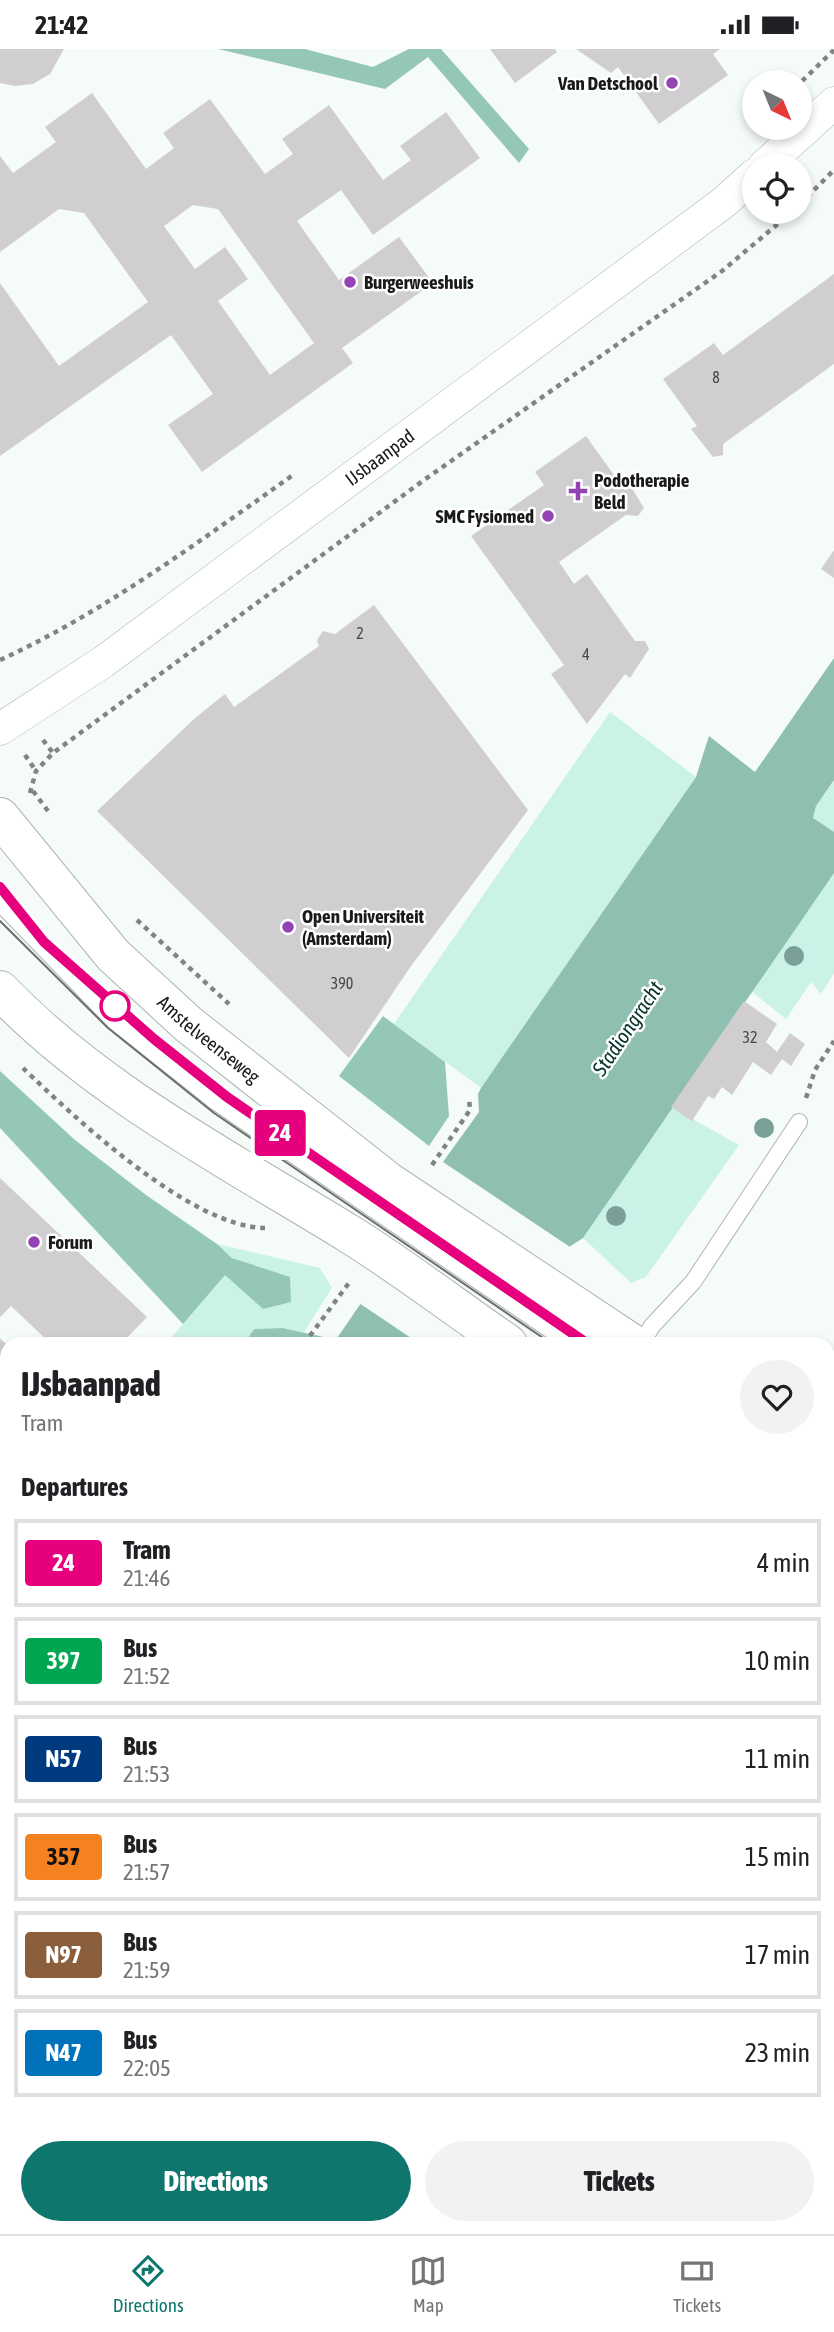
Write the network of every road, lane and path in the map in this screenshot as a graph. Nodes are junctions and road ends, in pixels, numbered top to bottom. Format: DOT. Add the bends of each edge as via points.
graph roads {
  1 [pos="834,50"];
  2 [pos="812,71"];
  3 [pos="834,103"];
  4 [pos="777,154"];
  5 [pos="834,170"];
  6 [pos="742,185"];
  7 [pos="812,192"];
  8 [pos="778,224"];
  9 [pos="299,470"];
  10 [pos="0,660"];
  11 [pos="0,729"];
  12 [pos="36,771"];
  13 [pos="33,791"];
  14 [pos="51,815"];
  15 [pos="0,817"];
  16 [pos="0,903"];
  17 [pos="132,916"];
  18 [pos="0,990"];
  19 [pos="233,1007"];
  20 [pos="834,1041"];
  21 [pos="469,1098"];
  22 [pos="799,1122"];
  23 [pos="437,1158"];
  24 [pos="371,1208"];
  25 [pos="343,1292"];
  26 [pos="548,1309"];
  27 [pos="309,1337"];
  28 [pos="501,1337"];
  29 [pos="566,1337"];
  30 [pos="616,1337"];
  31 [pos="645,1337"];
  1 -- 2 [label="path"];
  3 -- 4 [label="street"];
  5 -- 7 [label="path"];
  6 -- 11 [label="street, IJsbaanpad" via="103,662"];
  8 -- 12 [label="path" via="722,271 424,480 53,753"];
  9 -- 10 [label="path" via="174,559"];
  13 -- 14 [label="path"];
  15 -- 24 [label="main road, Amstelveenseweg" via="113,955"];
  16 -- 24 [label="lane, Amstelveenseweg" via="114,1021 216,1102"];
  17 -- 19 [label="path"];
  18 -- 24 [label="main road, Amstelveenseweg" via="28,1019 112,1087 244,1173"];
  20 -- 22 [label="path" via="815,1070"];
  21 -- 23 [label="path" via="470,1110"];
  22 -- 31 [label="lane" via="693,1282"];
  24 -- 26 [label="main road, Amstelveenseweg"];
  24 -- 28 [label="main road, Amstelveenseweg"];
  25 -- 27 [label="path"];
  26 -- 29 [label="lane"];
  26 -- 30 [label="main road, Amstelveenseweg"];
}
